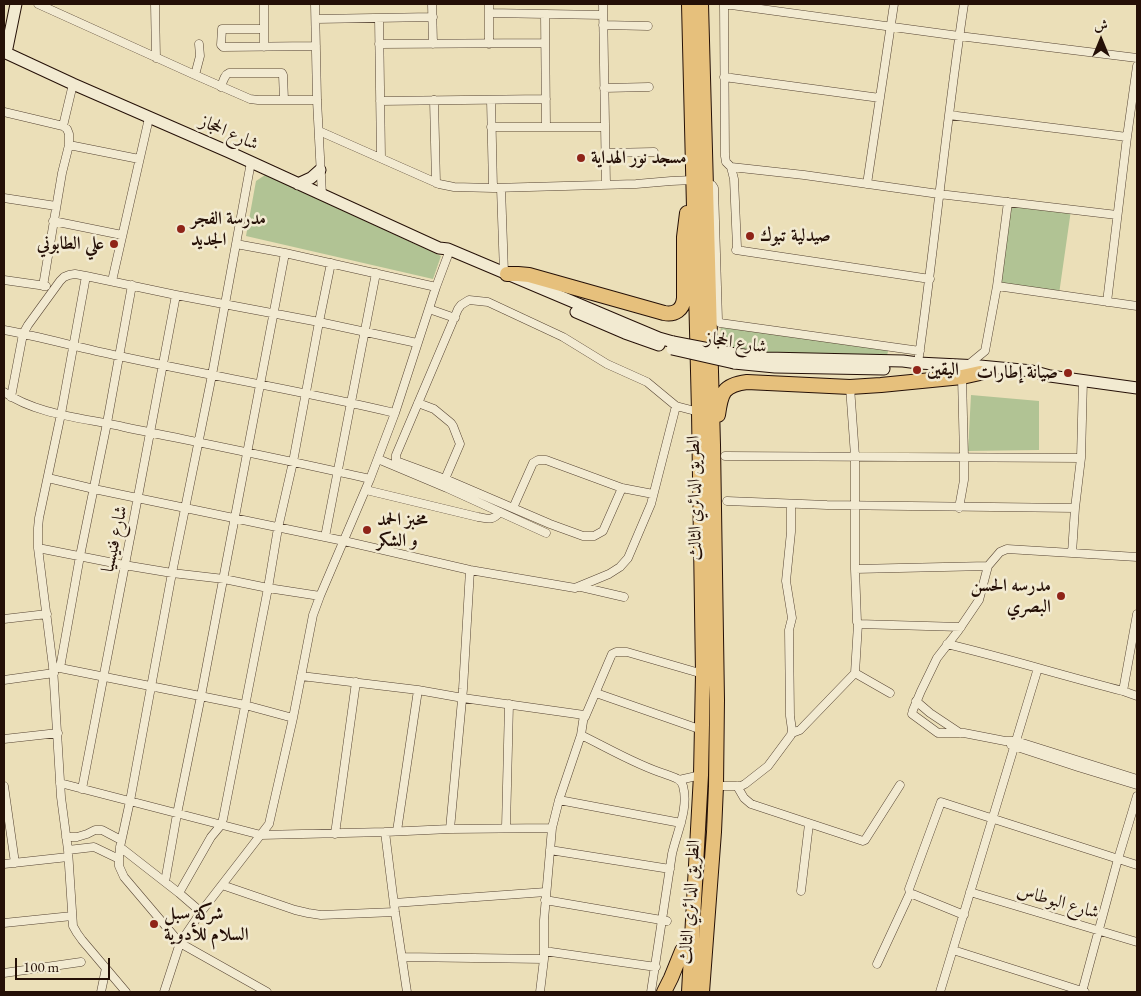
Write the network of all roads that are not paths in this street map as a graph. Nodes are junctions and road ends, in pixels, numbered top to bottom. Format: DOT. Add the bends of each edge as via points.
graph roads {
  1 [pos="16,4"];
  2 [pos="38,4"];
  3 [pos="155,4"];
  4 [pos="264,4"];
  5 [pos="315,4"];
  6 [pos="432,4"];
  7 [pos="489,4"];
  8 [pos="603,4"];
  9 [pos="689,4"];
  10 [pos="701,4"];
  11 [pos="724,4"];
  12 [pos="894,4"];
  13 [pos="964,4"];
  14 [pos="489,13"];
  15 [pos="545,14"];
  16 [pos="603,15"];
  17 [pos="433,17"];
  18 [pos="379,18"];
  19 [pos="316,19"];
  20 [pos="603,25"];
  21 [pos="648,26"];
  22 [pos="891,26"];
  23 [pos="264,29"];
  24 [pos="959,36"];
  25 [pos="546,43"];
  26 [pos="199,44"];
  27 [pos="379,44"];
  28 [pos="433,44"];
  29 [pos="489,44"];
  30 [pos="316,46"];
  31 [pos="264,47"];
  32 [pos="4,55"];
  33 [pos="156,58"];
  34 [pos="1137,58"];
  35 [pos="1137,66"];
  36 [pos="195,76"];
  37 [pos="724,77"];
  38 [pos="73,84"];
  39 [pos="221,87"];
  40 [pos="649,87"];
  41 [pos="604,88"];
  42 [pos="880,98"];
  43 [pos="546,99"];
  44 [pos="284,100"];
  45 [pos="317,100"];
  46 [pos="380,100"];
  47 [pos="434,100"];
  48 [pos="490,100"];
  49 [pos="4,112"];
  50 [pos="949,115"];
  51 [pos="149,118"];
  52 [pos="63,126"];
  53 [pos="491,127"];
  54 [pos="546,127"];
  55 [pos="605,127"];
  56 [pos="319,131"];
  57 [pos="1127,137"];
  58 [pos="69,145"];
  59 [pos="654,152"];
  60 [pos="605,153"];
  61 [pos="380,158"];
  62 [pos="139,159"];
  63 [pos="251,162"];
  64 [pos="731,167"];
  65 [pos="320,170"];
  66 [pos="436,183"];
  67 [pos="697,183"];
  68 [pos="298,184"];
  69 [pos="867,184"];
  70 [pos="606,185"];
  71 [pos="493,188"];
  72 [pos="501,188"];
  73 [pos="939,194"];
  74 [pos="322,195"];
  75 [pos="4,198"];
  76 [pos="1008,202"];
  77 [pos="56,206"];
  78 [pos="1117,215"];
  79 [pos="54,222"];
  80 [pos="122,235"];
  81 [pos="236,244"];
  82 [pos="443,251"];
  83 [pos="286,253"];
  84 [pos="331,263"];
  85 [pos="376,273"];
  86 [pos="505,274"];
  87 [pos="86,276"];
  88 [pos="930,279"];
  89 [pos="4,280"];
  90 [pos="112,281"];
  91 [pos="132,285"];
  92 [pos="43,286"];
  93 [pos="436,286"];
  94 [pos="997,286"];
  95 [pos="55,288"];
  96 [pos="176,295"];
  97 [pos="1107,302"];
  98 [pos="226,304"];
  99 [pos="1137,306"];
  100 [pos="429,309"];
  101 [pos="274,314"];
  102 [pos="455,318"];
  103 [pos="319,322"];
  104 [pos="4,330"];
  105 [pos="364,332"];
  106 [pos="23,334"];
  107 [pos="418,343"];
  108 [pos="673,345"];
  109 [pos="74,346"];
  110 [pos="920,351"];
  111 [pos="119,356"];
  112 [pos="735,358"];
  113 [pos="918,363"];
  114 [pos="163,365"];
  115 [pos="970,371"];
  116 [pos="212,375"];
  117 [pos="1083,380"];
  118 [pos="261,384"];
  119 [pos="850,387"];
  120 [pos="1137,388"];
  121 [pos="4,392"];
  122 [pos="306,393"];
  123 [pos="12,397"];
  124 [pos="351,402"];
  125 [pos="418,403"];
  126 [pos="676,406"];
  127 [pos="699,412"];
  128 [pos="395,413"];
  129 [pos="61,414"];
  130 [pos="107,423"];
  131 [pos="150,432"];
  132 [pos="199,442"];
  133 [pos="713,445"];
  134 [pos="247,453"];
  135 [pos="725,456"];
  136 [pos="855,456"];
  137 [pos="964,457"];
  138 [pos="1081,458"];
  139 [pos="378,459"];
  140 [pos="293,462"];
  141 [pos="337,471"];
  142 [pos="48,478"];
  143 [pos="370,479"];
  144 [pos="445,479"];
  145 [pos="622,488"];
  146 [pos="94,489"];
  147 [pos="366,490"];
  148 [pos="653,494"];
  149 [pos="139,498"];
  150 [pos="727,501"];
  151 [pos="791,504"];
  152 [pos="855,505"];
  153 [pos="186,508"];
  154 [pos="513,508"];
  155 [pos="959,508"];
  156 [pos="1075,508"];
  157 [pos="500,512"];
  158 [pos="235,518"];
  159 [pos="278,528"];
  160 [pos="546,533"];
  161 [pos="325,537"];
  162 [pos="344,541"];
  163 [pos="38,548"];
  164 [pos="1072,553"];
  165 [pos="80,556"];
  166 [pos="1137,557"];
  167 [pos="124,565"];
  168 [pos="988,566"];
  169 [pos="855,569"];
  170 [pos="470,570"];
  171 [pos="172,573"];
  172 [pos="224,579"];
  173 [pos="581,587"];
  174 [pos="268,588"];
  175 [pos="320,596"];
  176 [pos="624,597"];
  177 [pos="47,614"];
  178 [pos="1137,614"];
  179 [pos="4,619"];
  180 [pos="858,624"];
  181 [pos="961,626"];
  182 [pos="947,644"];
  183 [pos="1038,668"];
  184 [pos="56,669"];
  185 [pos="855,673"];
  186 [pos="703,674"];
  187 [pos="104,676"];
  188 [pos="301,676"];
  189 [pos="4,680"];
  190 [pos="356,682"];
  191 [pos="152,686"];
  192 [pos="418,690"];
  193 [pos="1123,691"];
  194 [pos="596,693"];
  195 [pos="890,693"];
  196 [pos="201,696"];
  197 [pos="1137,696"];
  198 [pos="462,698"];
  199 [pos="916,701"];
  200 [pos="509,704"];
  201 [pos="245,705"];
  202 [pos="585,717"];
  203 [pos="293,718"];
  204 [pos="790,720"];
  205 [pos="702,730"];
  206 [pos="800,730"];
  207 [pos="58,732"];
  208 [pos="792,732"];
  209 [pos="960,733"];
  210 [pos="581,735"];
  211 [pos="4,740"];
  212 [pos="1015,744"];
  213 [pos="701,775"];
  214 [pos="1137,779"];
  215 [pos="679,780"];
  216 [pos="60,783"];
  217 [pos="900,785"];
  218 [pos="1137,785"];
  219 [pos="4,786"];
  220 [pos="716,786"];
  221 [pos="737,786"];
  222 [pos="82,789"];
  223 [pos="1137,796"];
  224 [pos="559,800"];
  225 [pos="130,801"];
  226 [pos="177,814"];
  227 [pos="684,814"];
  228 [pos="699,814"];
  229 [pos="993,819"];
  230 [pos="681,823"];
  231 [pos="809,824"];
  232 [pos="221,825"];
  233 [pos="506,828"];
  234 [pos="552,828"];
  235 [pos="450,829"];
  236 [pos="397,831"];
  237 [pos="385,832"];
  238 [pos="335,834"];
  239 [pos="261,835"];
  240 [pos="66,837"];
  241 [pos="121,844"];
  242 [pos="550,850"];
  243 [pos="68,853"];
  244 [pos="119,859"];
  245 [pos="1118,859"];
  246 [pos="15,863"];
  247 [pos="4,864"];
  248 [pos="1137,865"];
  249 [pos="670,869"];
  250 [pos="165,882"];
  251 [pos="222,885"];
  252 [pos="801,892"];
  253 [pos="970,892"];
  254 [pos="179,893"];
  255 [pos="910,893"];
  256 [pos="546,896"];
  257 [pos="394,903"];
  258 [pos="201,912"];
  259 [pos="395,912"];
  260 [pos="964,915"];
  261 [pos="72,916"];
  262 [pos="665,920"];
  263 [pos="4,923"];
  264 [pos="1099,930"];
  265 [pos="692,941"];
  266 [pos="1137,942"];
  267 [pos="180,943"];
  268 [pos="954,950"];
  269 [pos="544,955"];
  270 [pos="402,956"];
  271 [pos="82,962"];
  272 [pos="877,964"];
  273 [pos="656,967"];
  274 [pos="106,968"];
  275 [pos="4,973"];
  276 [pos="101,992"];
  277 [pos="126,992"];
  278 [pos="164,992"];
  279 [pos="267,992"];
  280 [pos="407,992"];
  281 [pos="540,992"];
  282 [pos="651,992"];
  283 [pos="664,992"];
  284 [pos="689,992"];
  285 [pos="702,992"];
  286 [pos="940,992"];
  287 [pos="1083,992"];
  1 -- 32 [label="main road"];
  2 -- 33 [label="street"];
  3 -- 33 [label="street"];
  4 -- 23 [label="street"];
  5 -- 19 [label="street"];
  6 -- 17 [label="street"];
  7 -- 14 [label="street"];
  8 -- 16 [label="street"];
  9 -- 67 [label="highway, الطريق الدائري الثالث"];
  10 -- 67 [label="highway, الطريق الدائري الثالث"];
  11 -- 22 [label="street"];
  11 -- 37 [label="street"];
  12 -- 22 [label="street"];
  13 -- 24 [label="street"];
  14 -- 15 [label="street"];
  14 -- 29 [label="street"];
  15 -- 16 [label="street"];
  15 -- 25 [label="street"];
  16 -- 20 [label="street"];
  17 -- 18 [label="street"];
  17 -- 28 [label="street"];
  18 -- 19 [label="street"];
  18 -- 27 [label="street"];
  19 -- 30 [label="street"];
  20 -- 21 [label="street"];
  20 -- 41 [label="street"];
  22 -- 24 [label="street"];
  22 -- 42 [label="street"];
  23 -- 31 [label="street"];
  23 -- 31 [label="street" via="222,29 221,45"];
  24 -- 34 [label="street"];
  24 -- 50 [label="street"];
  25 -- 29 [label="street"];
  25 -- 43 [label="street"];
  26 -- 36 [label="street"];
  27 -- 28 [label="street"];
  27 -- 46 [label="street"];
  28 -- 29 [label="street"];
  30 -- 31 [label="street"];
  30 -- 45 [label="street"];
  32 -- 38 [label="main road, شارع الحجاز"];
  33 -- 36 [label="street"];
  35 -- 57 [label="street"];
  36 -- 39 [label="street"];
  37 -- 42 [label="street"];
  37 -- 64 [label="street" via="725,156"];
  38 -- 51 [label="main road, شارع الحجاز"];
  38 -- 52 [label="street"];
  39 -- 44 [label="street" via="250,99"];
  39 -- 44 [label="street" via="229,73 282,73"];
  40 -- 41 [label="street"];
  41 -- 55 [label="street"];
  42 -- 69 [label="street"];
  43 -- 48 [label="street"];
  43 -- 54 [label="street"];
  44 -- 45 [label="street"];
  45 -- 56 [label="street"];
  46 -- 47 [label="street"];
  46 -- 61 [label="street"];
  47 -- 48 [label="street"];
  47 -- 66 [label="street"];
  48 -- 53 [label="street"];
  49 -- 52 [label="street"];
  50 -- 57 [label="street"];
  50 -- 73 [label="street"];
  51 -- 62 [label="street"];
  51 -- 63 [label="main road, شارع الحجاز"];
  52 -- 58 [label="street" via="69,134"];
  53 -- 54 [label="street"];
  53 -- 71 [label="street"];
  54 -- 55 [label="street"];
  55 -- 60 [label="street"];
  56 -- 61 [label="street"];
  56 -- 65 [label="street"];
  57 -- 78 [label="street"];
  58 -- 62 [label="street"];
  58 -- 77 [label="street"];
  59 -- 60 [label="street"];
  60 -- 70 [label="street"];
  61 -- 66 [label="street"];
  62 -- 80 [label="street"];
  63 -- 68 [label="main road, شارع الحجاز"];
  63 -- 81 [label="street"];
  64 -- 69 [label="street"];
  64 -- 88 [label="street" via="736,250"];
  65 -- 68 [label="main road"];
  65 -- 74 [label="street"];
  66 -- 71 [label="street"];
  67 -- 70 [label="street"];
  67 -- 86 [label="highway" via="688,205 684,237 684,298 677,312 664,313 529,275"];
  67 -- 110 [label="street" via="714,188 720,323"];
  67 -- 127 [label="highway, الطريق الدائري الثالث"];
  67 -- 133 [label="highway, الطريق الدائري الثالث"];
  68 -- 74 [label="main road, شارع الحجاز"];
  69 -- 73 [label="street"];
  70 -- 72 [label="street"];
  71 -- 72 [label="street"];
  72 -- 86 [label="street"];
  73 -- 76 [label="street"];
  73 -- 88 [label="street"];
  74 -- 82 [label="main road, شارع الحجاز"];
  75 -- 77 [label="street"];
  76 -- 78 [label="street"];
  76 -- 94 [label="street"];
  77 -- 79 [label="street"];
  78 -- 97 [label="street"];
  79 -- 80 [label="street"];
  79 -- 92 [label="street"];
  80 -- 90 [label="street"];
  81 -- 83 [label="street"];
  81 -- 98 [label="street"];
  82 -- 86 [label="main road, شارع الحجاز" via="448,249"];
  82 -- 93 [label="street"];
  82 -- 108 [label="main road, شارع الحجاز" via="625,334"];
  83 -- 84 [label="street"];
  83 -- 101 [label="street"];
  84 -- 85 [label="street"];
  84 -- 103 [label="street"];
  85 -- 93 [label="street"];
  85 -- 105 [label="street"];
  86 -- 108 [label="main road, شارع الحجاز"];
  87 -- 90 [label="street"];
  87 -- 95 [label="street" via="69,275"];
  87 -- 109 [label="street"];
  88 -- 110 [label="street"];
  89 -- 92 [label="street"];
  90 -- 91 [label="street"];
  91 -- 96 [label="street"];
  91 -- 111 [label="street"];
  92 -- 95 [label="street"];
  93 -- 100 [label="street"];
  94 -- 97 [label="street"];
  94 -- 115 [label="street" via="985,352"];
  95 -- 106 [label="street"];
  96 -- 98 [label="street"];
  96 -- 114 [label="street, شارع فنيسيا"];
  97 -- 99 [label="street"];
  98 -- 101 [label="street"];
  98 -- 116 [label="street"];
  100 -- 102 [label="street"];
  100 -- 107 [label="street"];
  101 -- 103 [label="street"];
  101 -- 118 [label="street"];
  102 -- 125 [label="street"];
  102 -- 126 [label="street" via="461,305 469,300 488,302 647,382"];
  103 -- 105 [label="street"];
  103 -- 122 [label="street"];
  104 -- 106 [label="street"];
  105 -- 107 [label="street"];
  105 -- 124 [label="street"];
  106 -- 109 [label="street"];
  106 -- 123 [label="street"];
  107 -- 128 [label="street"];
  108 -- 112 [label="main road, شارع الحجاز, bridge"];
  109 -- 111 [label="street"];
  109 -- 129 [label="street"];
  110 -- 113 [label="street"];
  111 -- 114 [label="street"];
  111 -- 130 [label="street"];
  112 -- 113 [label="main road, شارع الحجاز"];
  112 -- 115 [label="main road, شارع الحجاز" via="776,367"];
  113 -- 115 [label="main road, شارع الحجاز"];
  114 -- 116 [label="street"];
  114 -- 131 [label="street, شارع فنيسيا"];
  115 -- 117 [label="main road, شارع الحجاز"];
  115 -- 119 [label="highway" via="881,386"];
  115 -- 137 [label="street"];
  116 -- 118 [label="street"];
  116 -- 132 [label="street"];
  117 -- 120 [label="main road, شارع الحجاز"];
  117 -- 138 [label="street"];
  118 -- 122 [label="street"];
  118 -- 134 [label="street"];
  119 -- 133 [label="highway" via="735,384 726,389 720,399"];
  119 -- 136 [label="street"];
  121 -- 123 [label="street"];
  122 -- 124 [label="street"];
  122 -- 140 [label="street"];
  123 -- 129 [label="street"];
  124 -- 128 [label="street"];
  124 -- 141 [label="street"];
  125 -- 144 [label="street" via="434,409 451,423 460,444"];
  125 -- 144 [label="street" via="395,459"];
  126 -- 127 [label="street"];
  126 -- 148 [label="street"];
  127 -- 186 [label="highway, الطريق الدائري الثالث"];
  128 -- 139 [label="street"];
  129 -- 130 [label="street"];
  129 -- 142 [label="street"];
  130 -- 131 [label="street"];
  130 -- 146 [label="street"];
  131 -- 132 [label="street"];
  131 -- 149 [label="street, شارع فنيسيا"];
  132 -- 134 [label="street"];
  132 -- 153 [label="street"];
  133 -- 220 [label="highway, الطريق الدائري الثالث"];
  134 -- 140 [label="street"];
  134 -- 158 [label="street"];
  135 -- 136 [label="street"];
  136 -- 137 [label="street"];
  136 -- 152 [label="street"];
  137 -- 138 [label="street"];
  137 -- 155 [label="street"];
  138 -- 156 [label="street"];
  139 -- 143 [label="street"];
  139 -- 157 [label="street"];
  140 -- 141 [label="street"];
  140 -- 159 [label="street"];
  141 -- 143 [label="street"];
  141 -- 161 [label="street"];
  142 -- 146 [label="street"];
  142 -- 163 [label="street" via="39,518"];
  143 -- 147 [label="street"];
  144 -- 154 [label="street"];
  145 -- 148 [label="street"];
  145 -- 154 [label="street" via="603,531 594,536 583,536"];
  145 -- 154 [label="street" via="546,460 538,460 533,463"];
  146 -- 149 [label="street"];
  146 -- 165 [label="street"];
  147 -- 157 [label="street" via="478,517 491,519"];
  147 -- 162 [label="street"];
  148 -- 173 [label="street" via="628,558 609,574"];
  149 -- 153 [label="street"];
  149 -- 167 [label="street, شارع فنيسيا"];
  150 -- 151 [label="street"];
  151 -- 152 [label="street"];
  151 -- 204 [label="street" via="786,581 792,618 789,630"];
  152 -- 155 [label="street"];
  152 -- 169 [label="street"];
  153 -- 158 [label="street"];
  153 -- 171 [label="street"];
  155 -- 156 [label="street"];
  156 -- 164 [label="street"];
  157 -- 160 [label="street"];
  158 -- 159 [label="street"];
  158 -- 172 [label="street"];
  159 -- 161 [label="street"];
  159 -- 174 [label="street"];
  161 -- 162 [label="street"];
  162 -- 170 [label="street"];
  162 -- 175 [label="street"];
  163 -- 165 [label="street"];
  163 -- 177 [label="street"];
  164 -- 166 [label="street"];
  164 -- 168 [label="street" via="1008,549 1000,552"];
  165 -- 167 [label="street"];
  165 -- 184 [label="street"];
  167 -- 171 [label="street"];
  167 -- 187 [label="street, شارع فنيسيا"];
  168 -- 169 [label="street"];
  168 -- 181 [label="street" via="980,598"];
  169 -- 180 [label="street"];
  170 -- 173 [label="street" via="571,588"];
  170 -- 198 [label="street"];
  171 -- 172 [label="street"];
  171 -- 191 [label="street"];
  172 -- 174 [label="street"];
  172 -- 196 [label="street"];
  173 -- 176 [label="street"];
  174 -- 175 [label="street"];
  174 -- 201 [label="street"];
  175 -- 188 [label="street"];
  177 -- 179 [label="street"];
  177 -- 184 [label="street"];
  178 -- 193 [label="street"];
  180 -- 181 [label="street"];
  180 -- 185 [label="street"];
  181 -- 182 [label="street"];
  182 -- 183 [label="street"];
  182 -- 199 [label="street"];
  183 -- 193 [label="street"];
  183 -- 212 [label="street"];
  184 -- 187 [label="street"];
  184 -- 189 [label="street"];
  184 -- 207 [label="street"];
  185 -- 195 [label="street"];
  185 -- 206 [label="street"];
  186 -- 194 [label="street" via="627,652 616,652 612,654"];
  186 -- 205 [label="highway, الطريق الدائري الثالث"];
  187 -- 191 [label="street"];
  187 -- 222 [label="street, شارع فنيسيا"];
  188 -- 190 [label="street"];
  188 -- 203 [label="street"];
  190 -- 192 [label="street"];
  190 -- 238 [label="street"];
  191 -- 196 [label="street"];
  191 -- 225 [label="street"];
  192 -- 198 [label="street"];
  192 -- 236 [label="street"];
  193 -- 197 [label="street"];
  194 -- 202 [label="street"];
  194 -- 205 [label="street"];
  196 -- 201 [label="street"];
  196 -- 226 [label="street"];
  198 -- 200 [label="street"];
  198 -- 235 [label="street"];
  199 -- 209 [label="street"];
  199 -- 209 [label="street" via="912,714 938,733"];
  200 -- 202 [label="street"];
  200 -- 233 [label="street"];
  201 -- 203 [label="street"];
  201 -- 232 [label="street"];
  202 -- 210 [label="street"];
  203 -- 239 [label="street" via="271,819"];
  204 -- 206 [label="street"];
  204 -- 208 [label="street"];
  205 -- 213 [label="highway, الطريق الدائري الثالث"];
  206 -- 208 [label="street"];
  207 -- 211 [label="street"];
  207 -- 216 [label="street"];
  208 -- 221 [label="street" via="768,766 745,784"];
  209 -- 212 [label="street"];
  210 -- 215 [label="street"];
  210 -- 224 [label="street"];
  212 -- 214 [label="street"];
  212 -- 218 [label="street"];
  212 -- 229 [label="street"];
  213 -- 215 [label="street"];
  213 -- 228 [label="highway, الطريق الدائري الثالث"];
  215 -- 227 [label="street" via="683,784"];
  216 -- 222 [label="street"];
  216 -- 240 [label="street"];
  217 -- 231 [label="street" via="865,840"];
  219 -- 246 [label="street"];
  220 -- 221 [label="street"];
  220 -- 285 [label="highway, الطريق الدائري الثالث"];
  221 -- 231 [label="street" via="751,804"];
  222 -- 225 [label="street"];
  223 -- 245 [label="street"];
  224 -- 230 [label="street"];
  224 -- 234 [label="street"];
  225 -- 226 [label="street"];
  225 -- 241 [label="street"];
  226 -- 232 [label="street"];
  226 -- 250 [label="street"];
  227 -- 228 [label="street"];
  227 -- 230 [label="street"];
  228 -- 265 [label="highway, الطريق الدائري الثالث"];
  229 -- 245 [label="street"];
  229 -- 253 [label="street"];
  229 -- 255 [label="street" via="941,802"];
  230 -- 249 [label="street"];
  231 -- 252 [label="street"];
  232 -- 239 [label="street"];
  232 -- 254 [label="street"];
  233 -- 234 [label="street"];
  233 -- 235 [label="street"];
  234 -- 242 [label="street"];
  235 -- 236 [label="street"];
  236 -- 237 [label="street"];
  237 -- 238 [label="street"];
  237 -- 257 [label="street"];
  238 -- 239 [label="street"];
  239 -- 251 [label="street"];
  240 -- 241 [label="street" via="102,830"];
  240 -- 243 [label="street"];
  241 -- 244 [label="street"];
  241 -- 250 [label="street"];
  242 -- 249 [label="street"];
  242 -- 256 [label="street"];
  243 -- 244 [label="street" via="94,847"];
  243 -- 246 [label="street"];
  243 -- 261 [label="street"];
  244 -- 267 [label="street" via="124,878"];
  245 -- 248 [label="street"];
  245 -- 264 [label="street"];
  246 -- 247 [label="street"];
  249 -- 262 [label="street"];
  250 -- 254 [label="street"];
  251 -- 258 [label="street"];
  251 -- 259 [label="street" via="308,913"];
  253 -- 260 [label="street"];
  253 -- 264 [label="street, شارع البوطاس"];
  254 -- 258 [label="street"];
  255 -- 260 [label="street"];
  255 -- 272 [label="street"];
  256 -- 257 [label="street"];
  256 -- 262 [label="street"];
  256 -- 269 [label="street"];
  257 -- 259 [label="street"];
  258 -- 267 [label="street"];
  259 -- 270 [label="street"];
  260 -- 268 [label="street"];
  261 -- 263 [label="street"];
  261 -- 274 [label="street" via="77,933"];
  262 -- 273 [label="street"];
  264 -- 266 [label="street, شارع البوطاس"];
  264 -- 287 [label="street"];
  265 -- 283 [label="highway" via="682,951"];
  265 -- 284 [label="highway, الطريق الدائري الثالث"];
  267 -- 278 [label="street"];
  267 -- 279 [label="street"];
  268 -- 286 [label="street"];
  268 -- 287 [label="street"];
  269 -- 270 [label="street"];
  269 -- 273 [label="street"];
  269 -- 281 [label="street"];
  270 -- 280 [label="street"];
  271 -- 275 [label="street"];
  273 -- 282 [label="street"];
  274 -- 276 [label="street"];
  274 -- 277 [label="street"];
}
